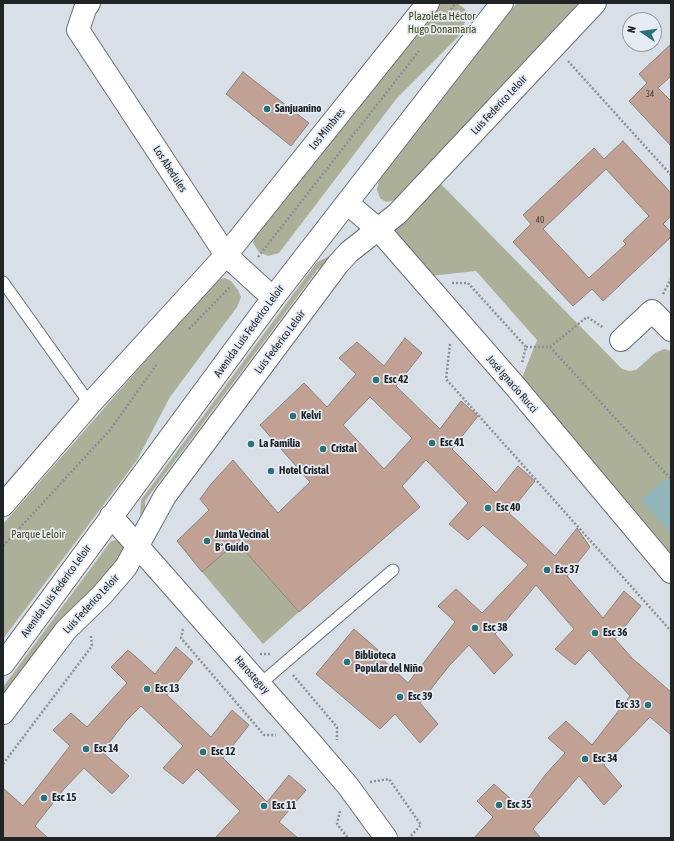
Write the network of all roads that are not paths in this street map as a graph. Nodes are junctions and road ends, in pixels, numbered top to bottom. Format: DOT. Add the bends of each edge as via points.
graph roads {
  1 [pos="89,3"];
  2 [pos="428,3"];
  3 [pos="595,3"];
  4 [pos="494,6"];
  5 [pos="346,203"];
  6 [pos="379,230"];
  7 [pos="226,255"];
  8 [pos="3,282"];
  9 [pos="273,298"];
  10 [pos="671,330"];
  11 [pos="621,340"];
  12 [pos="90,404"];
  13 [pos="3,504"];
  14 [pos="111,516"];
  15 [pos="138,546"];
  16 [pos="393,570"];
  17 [pos="671,572"];
  18 [pos="3,664"];
  19 [pos="260,684"];
  20 [pos="3,713"];
  21 [pos="386,838"];
  1 -- 7 [label="street, Los Abedules" via="84,9 78,30"];
  2 -- 7 [label="street, Los Mimbres"];
  3 -- 6 [label="street, Luis Federico Leloir" via="397,214"];
  4 -- 5 [label="street, Avenida Luis Federico Leloir"];
  5 -- 6 [label="street, José Ignacio Rucci"];
  5 -- 9 [label="street, Avenida Luis Federico Leloir"];
  6 -- 15 [label="street, Luis Federico Leloir" via="349,252 338,264 165,496"];
  6 -- 17 [label="street, José Ignacio Rucci" via="515,386"];
  7 -- 9 [label="street, Los Abedules"];
  7 -- 12 [label="street"];
  8 -- 12 [label="lane"];
  9 -- 14 [label="street, Avenida Luis Federico Leloir"];
  10 -- 11 [label="street" via="652,311"];
  12 -- 13 [label="street"];
  14 -- 15 [label="street, Harosteguy"];
  14 -- 18 [label="street, Avenida Luis Federico Leloir"];
  15 -- 19 [label="street, Harosteguy"];
  15 -- 20 [label="street, Luis Federico Leloir" via="126,567 66,630"];
  16 -- 19 [label="lane"];
  19 -- 21 [label="street, Harosteguy" via="348,786"];
}
